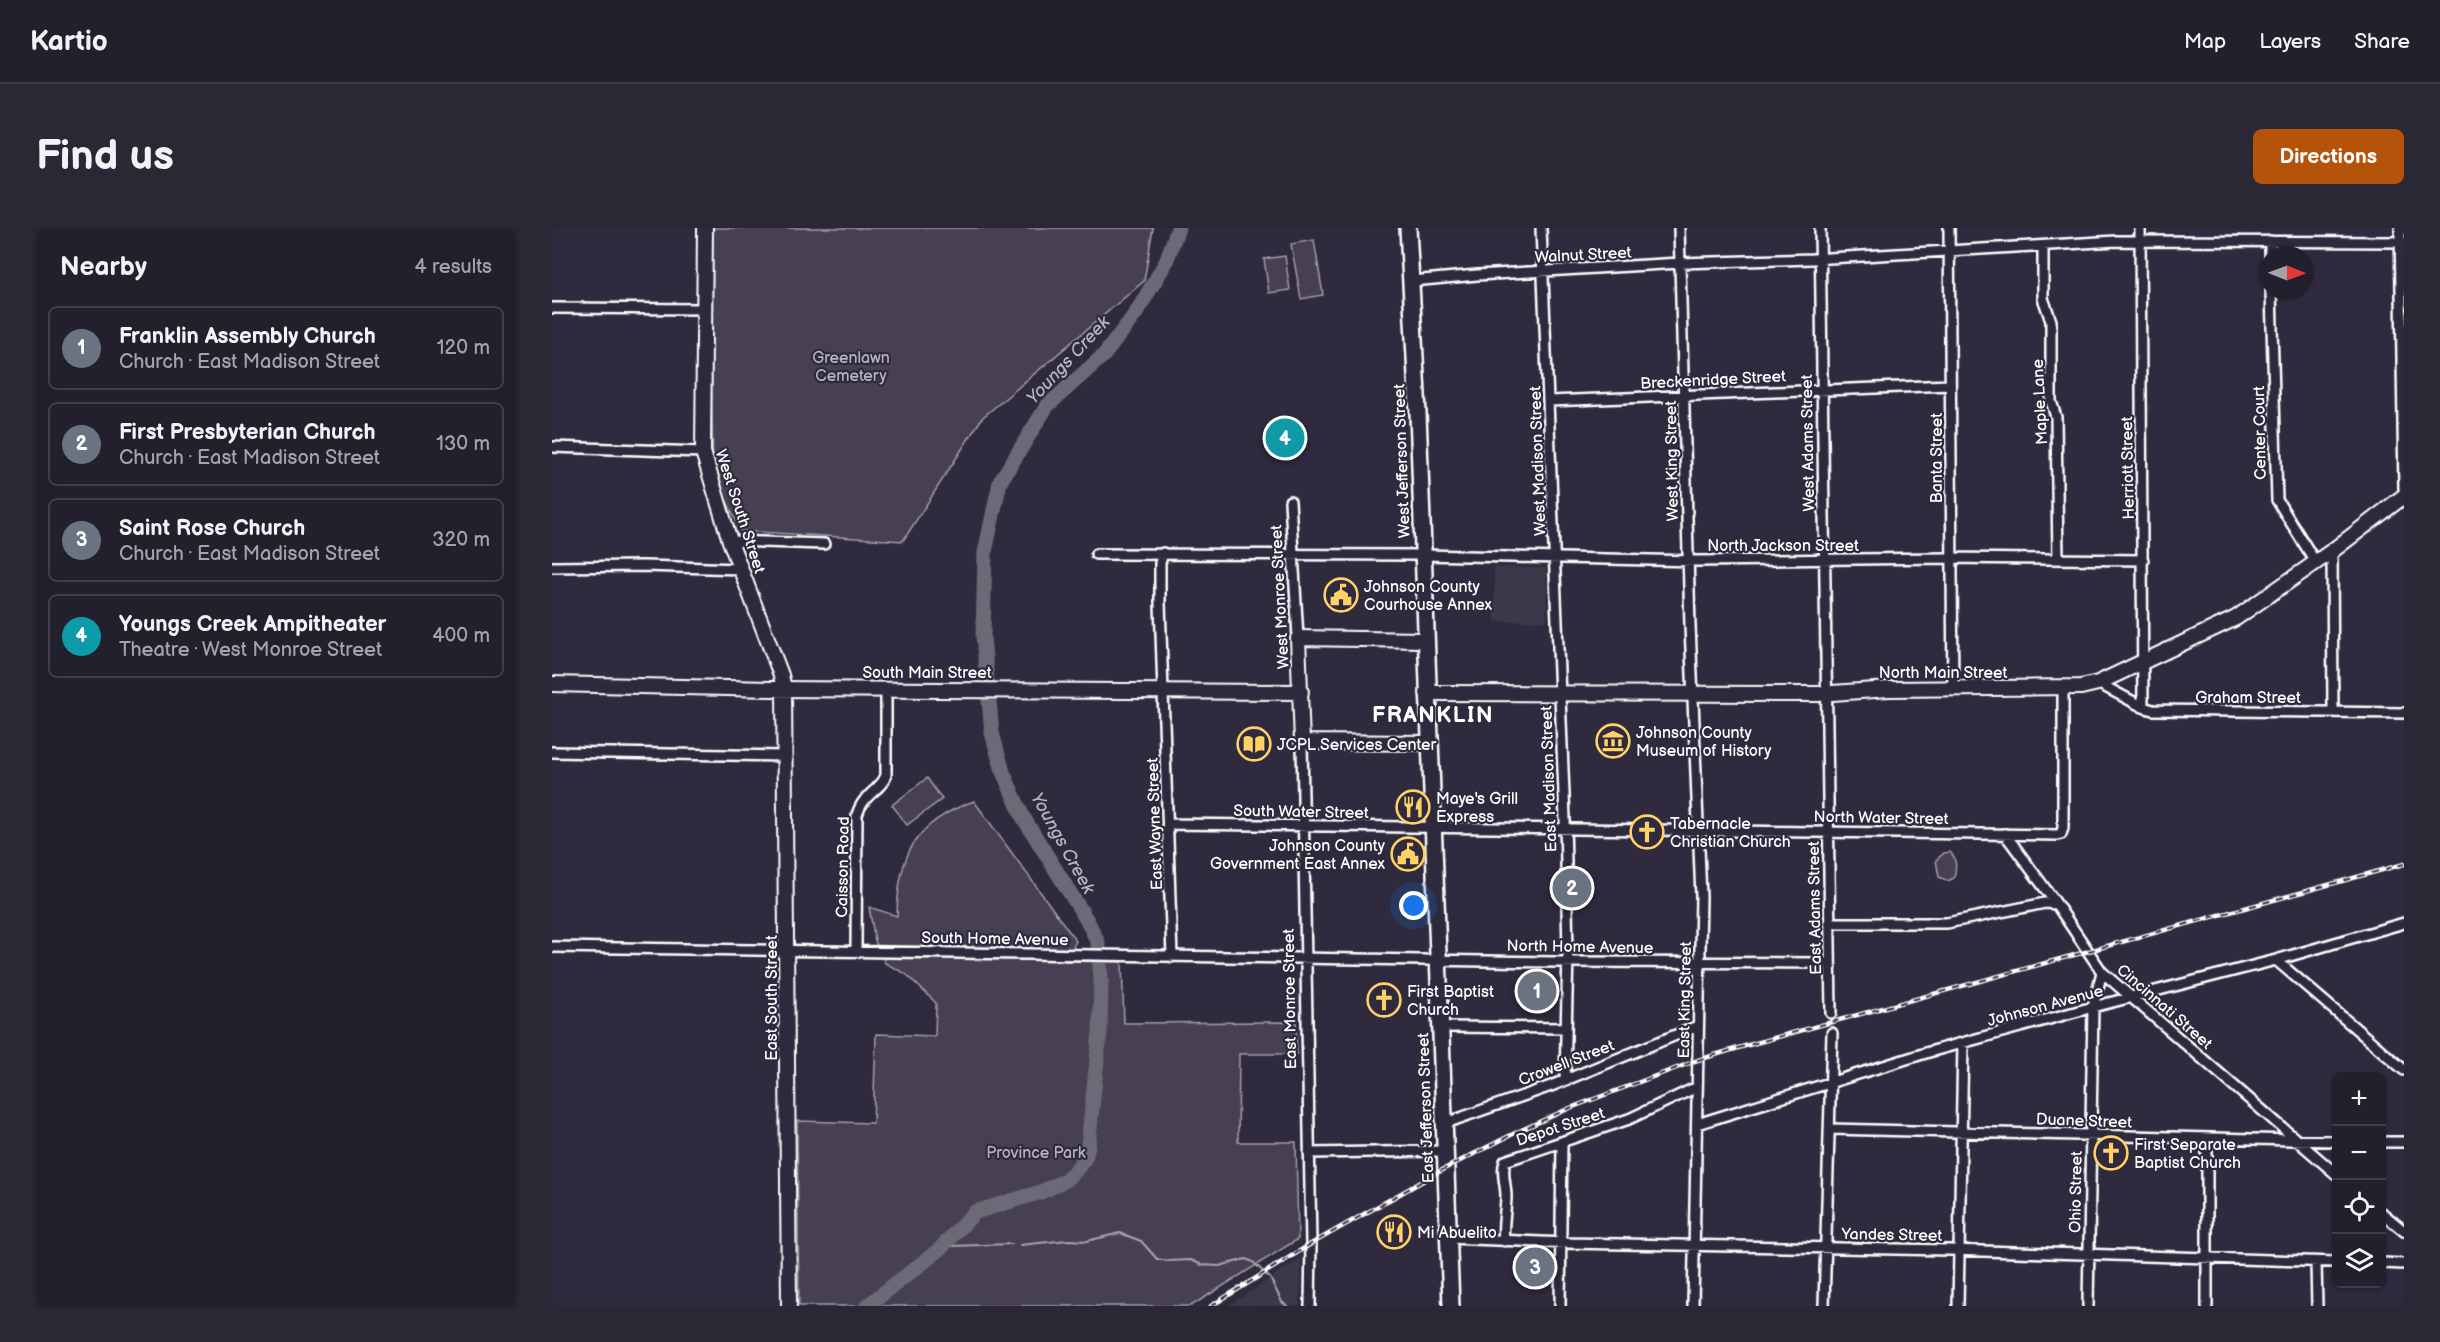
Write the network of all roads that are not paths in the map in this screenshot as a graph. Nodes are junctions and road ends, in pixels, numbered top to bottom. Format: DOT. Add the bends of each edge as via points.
graph roads {
  1 [pos="705,228"];
  2 [pos="1408,228"];
  3 [pos="1541,228"];
  4 [pos="1679,228"];
  5 [pos="1820,228"];
  6 [pos="1949,228"];
  7 [pos="2140,228"];
  8 [pos="2400,228"];
  9 [pos="2140,241"];
  10 [pos="2271,241"];
  11 [pos="2402,242"];
  12 [pos="2043,246"];
  13 [pos="2271,246"];
  14 [pos="1949,250"];
  15 [pos="1820,259"];
  16 [pos="1680,263"];
  17 [pos="1543,271"];
  18 [pos="1412,281"];
  19 [pos="2271,300"];
  20 [pos="552,308"];
  21 [pos="704,309"];
  22 [pos="1950,385"];
  23 [pos="1822,389"];
  24 [pos="1685,395"];
  25 [pos="1549,401"];
  26 [pos="552,447"];
  27 [pos="703,452"];
  28 [pos="2404,489"];
  29 [pos="2404,496"];
  30 [pos="1290,501"];
  31 [pos="730,541"];
  32 [pos="824,544"];
  33 [pos="2332,551"];
  34 [pos="1163,553"];
  35 [pos="1096,554"];
  36 [pos="1292,555"];
  37 [pos="1422,555"];
  38 [pos="1556,558"];
  39 [pos="1951,558"];
  40 [pos="2058,559"];
  41 [pos="1688,560"];
  42 [pos="2143,560"];
  43 [pos="1824,561"];
  44 [pos="2316,563"];
  45 [pos="552,567"];
  46 [pos="740,569"];
  47 [pos="1298,638"];
  48 [pos="1425,639"];
  49 [pos="2144,662"];
  50 [pos="2097,683"];
  51 [pos="552,684"];
  52 [pos="886,688"];
  53 [pos="784,689"];
  54 [pos="1953,689"];
  55 [pos="2063,689"];
  56 [pos="1164,690"];
  57 [pos="1301,692"];
  58 [pos="1427,693"];
  59 [pos="1560,693"];
  60 [pos="1826,693"];
  61 [pos="1693,694"];
  62 [pos="2143,708"];
  63 [pos="2333,712"];
  64 [pos="2404,713"];
  65 [pos="1302,742"];
  66 [pos="1429,743"];
  67 [pos="552,752"];
  68 [pos="784,756"];
  69 [pos="1169,824"];
  70 [pos="1303,826"];
  71 [pos="1432,827"];
  72 [pos="1566,830"];
  73 [pos="1699,830"];
  74 [pos="1828,832"];
  75 [pos="2005,834"];
  76 [pos="2056,904"];
  77 [pos="1828,923"];
  78 [pos="2404,923"];
  79 [pos="552,946"];
  80 [pos="787,950"];
  81 [pos="856,950"];
  82 [pos="1172,957"];
  83 [pos="1305,957"];
  84 [pos="1438,960"];
  85 [pos="2276,960"];
  86 [pos="1567,962"];
  87 [pos="1700,963"];
  88 [pos="1829,963"];
  89 [pos="2102,972"];
  90 [pos="2134,997"];
  91 [pos="2093,1007"];
  92 [pos="1831,1013"];
  93 [pos="1698,1026"];
  94 [pos="1440,1027"];
  95 [pos="1566,1028"];
  96 [pos="1832,1033"];
  97 [pos="1963,1043"];
  98 [pos="2404,1070"];
  99 [pos="1565,1079"];
  100 [pos="1831,1083"];
  101 [pos="1697,1087"];
  102 [pos="1443,1124"];
  103 [pos="1696,1124"];
  104 [pos="1830,1129"];
  105 [pos="1961,1131"];
  106 [pos="2091,1134"];
  107 [pos="2207,1139"];
  108 [pos="2298,1139"];
  109 [pos="2332,1141"];
  110 [pos="2386,1142"];
  111 [pos="2404,1142"];
  112 [pos="1562,1143"];
  113 [pos="1443,1151"];
  114 [pos="1310,1153"];
  115 [pos="2332,1170"];
  116 [pos="2386,1216"];
  117 [pos="2404,1232"];
  118 [pos="1448,1238"];
  119 [pos="1504,1241"];
  120 [pos="1561,1243"];
  121 [pos="1694,1245"];
  122 [pos="1826,1248"];
  123 [pos="1959,1251"];
  124 [pos="2089,1256"];
  125 [pos="2207,1259"];
  126 [pos="2316,1262"];
  127 [pos="2332,1262"];
  128 [pos="2386,1263"];
  129 [pos="2404,1264"];
  130 [pos="1310,1302"];
  131 [pos="789,1306"];
  132 [pos="1451,1306"];
  133 [pos="1560,1306"];
  134 [pos="1693,1306"];
  135 [pos="1824,1306"];
  136 [pos="1958,1306"];
  137 [pos="2088,1306"];
  138 [pos="2206,1306"];
  139 [pos="2317,1306"];
  1 -- 21 [label="street, West South Street"];
  2 -- 18 [label="main road, West Jefferson Street"];
  3 -- 17 [label="street, West Madison Street"];
  4 -- 16 [label="street, West King Street"];
  5 -- 15 [label="street, West Adams Street"];
  6 -- 14 [label="street, Banta Street"];
  7 -- 9 [label="street, Herriott Street"];
  8 -- 11 [label="street"];
  9 -- 10 [label="street, Walnut Street"];
  9 -- 12 [label="street, Walnut Street"];
  9 -- 42 [label="street, Herriott Street"];
  10 -- 11 [label="street, Walnut Street"];
  10 -- 13 [label="street"];
  11 -- 28 [label="street"];
  12 -- 14 [label="street, Walnut Street"];
  12 -- 40 [label="street, Maple Lane" via="2043,298 2052,327"];
  14 -- 15 [label="street, Walnut Street"];
  14 -- 22 [label="street, Banta Street"];
  15 -- 16 [label="street, Walnut Street"];
  15 -- 23 [label="street, West Adams Street"];
  16 -- 17 [label="street, Walnut Street"];
  16 -- 24 [label="street, West King Street"];
  17 -- 18 [label="street, Walnut Street"];
  17 -- 25 [label="street, West Madison Street"];
  18 -- 37 [label="main road, West Jefferson Street"];
  19 -- 44 [label="street, Center Court" via="2277,500"];
  20 -- 21 [label="street"];
  21 -- 27 [label="street, West South Street"];
  22 -- 23 [label="street, Breckenridge Street"];
  22 -- 39 [label="street, Banta Street"];
  23 -- 24 [label="street, Breckenridge Street"];
  23 -- 43 [label="street, West Adams Street"];
  24 -- 25 [label="street, Breckenridge Street"];
  24 -- 41 [label="street, West King Street"];
  25 -- 38 [label="street, West Madison Street"];
  26 -- 27 [label="street"];
  27 -- 31 [label="street, West South Street"];
  29 -- 33 [label="street, North Main Street"];
  30 -- 36 [label="street, West Monroe Street"];
  31 -- 32 [label="street"];
  31 -- 46 [label="street, West South Street"];
  33 -- 44 [label="street, North Main Street"];
  33 -- 63 [label="street"];
  34 -- 35 [label="street, North Jackson Street"];
  34 -- 36 [label="street, North Jackson Street"];
  34 -- 56 [label="street, East Wayne Street" via="1160,563"];
  36 -- 37 [label="street, North Jackson Street"];
  36 -- 47 [label="street, West Monroe Street"];
  37 -- 38 [label="street, North Jackson Street"];
  37 -- 48 [label="main road, West Jefferson Street"];
  38 -- 41 [label="street, North Jackson Street"];
  38 -- 59 [label="street, West Madison Street"];
  39 -- 40 [label="street, North Jackson Street"];
  39 -- 43 [label="street, North Jackson Street"];
  39 -- 54 [label="street, Banta Street"];
  40 -- 42 [label="street, North Jackson Street"];
  41 -- 43 [label="street, North Jackson Street"];
  41 -- 61 [label="street, West King Street"];
  42 -- 49 [label="street, Herriott Street"];
  43 -- 60 [label="street, West Adams Street"];
  44 -- 49 [label="street, North Main Street" via="2236,618"];
  45 -- 46 [label="street"];
  46 -- 53 [label="street, West South Street"];
  47 -- 48 [label="street"];
  47 -- 57 [label="street, West Monroe Street"];
  48 -- 58 [label="main road, West Jefferson Street"];
  49 -- 50 [label="street, North Main Street"];
  49 -- 62 [label="street, Herriott Street"];
  50 -- 55 [label="street, North Main Street"];
  50 -- 62 [label="street, Graham Street"];
  51 -- 53 [label="street, South Main Street"];
  52 -- 53 [label="street, South Main Street"];
  52 -- 56 [label="street, South Main Street"];
  52 -- 81 [label="street, Caisson Road" via="885,781 860,803 857,815"];
  53 -- 68 [label="street, East South Street"];
  54 -- 55 [label="street, North Main Street"];
  54 -- 60 [label="street, North Main Street" via="1889,688"];
  55 -- 75 [label="street, North Water Street" via="2063,831 2057,835"];
  56 -- 57 [label="street, South Main Street"];
  56 -- 69 [label="street, East Wayne Street"];
  57 -- 65 [label="street, East Monroe Street"];
  58 -- 59 [label="street, North Main Street"];
  58 -- 66 [label="main road, East Jefferson Street"];
  59 -- 61 [label="street, North Main Street"];
  59 -- 72 [label="street, East Madison Street"];
  60 -- 61 [label="street, North Main Street"];
  60 -- 74 [label="street, East Adams Street"];
  61 -- 73 [label="street, East King Street"];
  62 -- 63 [label="street, Graham Street"];
  63 -- 64 [label="street, Graham Street"];
  65 -- 66 [label="street"];
  65 -- 70 [label="street, East Monroe Street"];
  66 -- 71 [label="main road, East Jefferson Street"];
  67 -- 68 [label="street"];
  68 -- 80 [label="street, East South Street"];
  69 -- 70 [label="street, South Water Street"];
  69 -- 82 [label="street, East Wayne Street"];
  70 -- 71 [label="street, South Water Street"];
  70 -- 83 [label="street, East Monroe Street"];
  71 -- 72 [label="street, North Water Street"];
  71 -- 84 [label="main road, East Jefferson Street"];
  72 -- 73 [label="street, North Water Street"];
  72 -- 86 [label="street, East Madison Street"];
  73 -- 74 [label="street, North Water Street"];
  73 -- 87 [label="street, East King Street"];
  74 -- 75 [label="street, North Water Street"];
  74 -- 77 [label="street, East Adams Street"];
  75 -- 76 [label="street, Cincinnati Street"];
  76 -- 77 [label="street" via="1947,923"];
  76 -- 89 [label="street, Cincinnati Street"];
  77 -- 88 [label="street, East Adams Street"];
  78 -- 85 [label="street, Johnson Avenue"];
  79 -- 80 [label="street, South Home Avenue"];
  80 -- 81 [label="street, South Home Avenue"];
  80 -- 131 [label="street, East South Street"];
  81 -- 82 [label="street, South Home Avenue"];
  82 -- 83 [label="street, South Home Avenue"];
  83 -- 84 [label="street, South Home Avenue"];
  83 -- 114 [label="street, East Monroe Street"];
  84 -- 86 [label="street, North Home Avenue"];
  84 -- 94 [label="main road, East Jefferson Street"];
  85 -- 90 [label="street, Johnson Avenue"];
  85 -- 98 [label="street"];
  86 -- 87 [label="street, North Home Avenue"];
  86 -- 95 [label="street, East Madison Street"];
  87 -- 88 [label="street, North Home Avenue"];
  87 -- 93 [label="street, East King Street"];
  88 -- 92 [label="street, East Adams Street"];
  89 -- 90 [label="street, Cincinnati Street"];
  89 -- 91 [label="street, Ohio Street"];
  90 -- 91 [label="street, Johnson Avenue"];
  90 -- 108 [label="street, Cincinnati Street"];
  91 -- 97 [label="street, Johnson Avenue"];
  91 -- 106 [label="street, Ohio Street"];
  93 -- 99 [label="street, Crowell Street"];
  93 -- 101 [label="street, East King Street"];
  94 -- 95 [label="street"];
  94 -- 102 [label="main road, East Jefferson Street"];
  95 -- 99 [label="street, East Madison Street"];
  96 -- 100 [label="street"];
  97 -- 100 [label="street, Johnson Avenue"];
  97 -- 105 [label="street"];
  99 -- 102 [label="street, Crowell Street"];
  100 -- 103 [label="street, Johnson Avenue"];
  100 -- 104 [label="street"];
  101 -- 103 [label="street, East King Street"];
  101 -- 112 [label="street, Depot Street" via="1629,1119"];
  102 -- 113 [label="main road, East Jefferson Street"];
  103 -- 121 [label="street, East King Street"];
  104 -- 105 [label="street, Duane Street"];
  104 -- 122 [label="street"];
  105 -- 106 [label="street, Duane Street"];
  105 -- 123 [label="street"];
  106 -- 107 [label="street, Duane Street"];
  106 -- 124 [label="street, Ohio Street"];
  107 -- 108 [label="street, Duane Street"];
  107 -- 125 [label="street"];
  108 -- 109 [label="street, Duane Street"];
  108 -- 115 [label="street, Cincinnati Street"];
  110 -- 111 [label="street"];
  112 -- 119 [label="street, Depot Street" via="1505,1161"];
  112 -- 120 [label="street"];
  113 -- 114 [label="street"];
  113 -- 118 [label="main road, East Jefferson Street"];
  114 -- 130 [label="street, East Monroe Street"];
  116 -- 117 [label="street"];
  118 -- 119 [label="street, Yandes Street"];
  118 -- 132 [label="main road, East Jefferson Street"];
  119 -- 120 [label="street, Yandes Street"];
  120 -- 121 [label="street, Yandes Street"];
  120 -- 133 [label="street"];
  121 -- 122 [label="street, Yandes Street"];
  121 -- 134 [label="street, East King Street"];
  122 -- 123 [label="street, Yandes Street"];
  122 -- 135 [label="street"];
  123 -- 124 [label="street, Yandes Street"];
  123 -- 136 [label="street"];
  124 -- 125 [label="street, Yandes Street"];
  124 -- 137 [label="street, Ohio Street"];
  125 -- 126 [label="street, Yandes Street"];
  125 -- 138 [label="street"];
  126 -- 127 [label="street, Yandes Street"];
  126 -- 139 [label="street"];
  128 -- 129 [label="street"];
}
